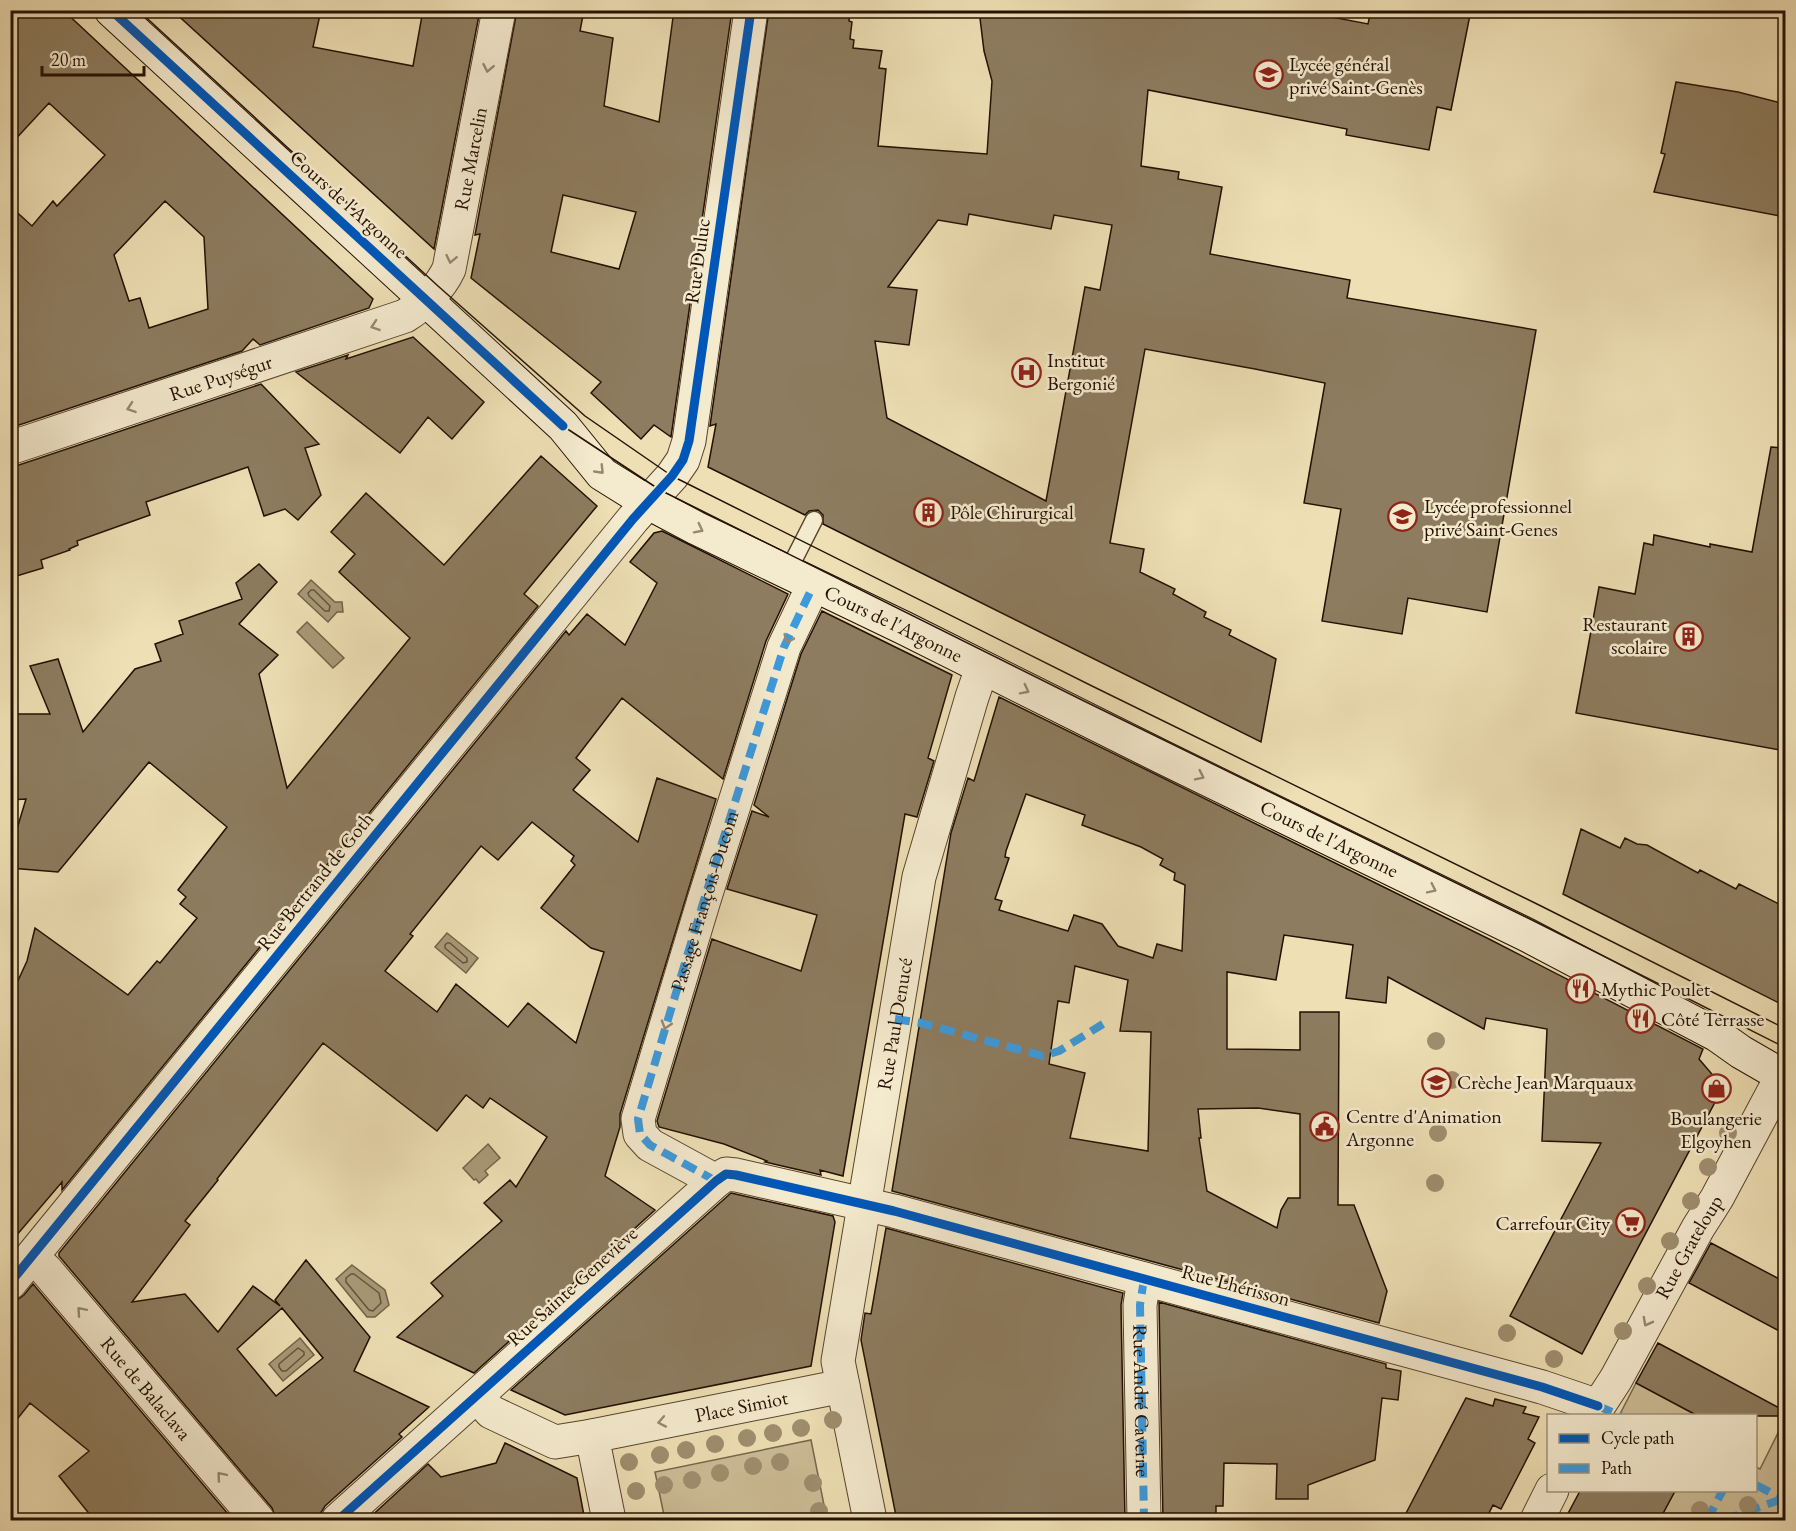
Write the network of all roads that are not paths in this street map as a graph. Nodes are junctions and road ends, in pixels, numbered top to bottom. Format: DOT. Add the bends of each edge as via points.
graph roads {
  1 [pos="111,10"];
  2 [pos="499,10"];
  3 [pos="751,10"];
  4 [pos="426,299"];
  5 [pos="10,448"];
  6 [pos="647,502"];
  7 [pos="814,520"];
  8 [pos="800,579"];
  9 [pos="982,668"];
  10 [pos="1784,1077"];
  11 [pos="716,1181"];
  12 [pos="864,1204"];
  13 [pos="32,1257"];
  14 [pos="1144,1279"];
  15 [pos="10,1283"];
  16 [pos="843,1386"];
  17 [pos="477,1396"];
  18 [pos="1595,1411"];
  19 [pos="592,1436"];
  20 [pos="1552,1492"];
  21 [pos="258,1521"];
  22 [pos="338,1521"];
  23 [pos="609,1521"];
  24 [pos="870,1521"];
  25 [pos="1144,1521"];
  26 [pos="1537,1521"];
  1 -- 4 [label="street, Cours de l'Argonne"];
  2 -- 4 [label="street, Rue Marcelin, one-way" via="449,269"];
  3 -- 6 [label="street, Rue Duluc" via="689,441 672,476"];
  4 -- 5 [label="street, Rue Puységur, one-way" via="405,316"];
  4 -- 6 [label="street, Cours de l'Argonne, one-way" via="563,426 603,474"];
  6 -- 8 [label="street, Cours de l'Argonne, one-way"];
  6 -- 13 [label="street, Rue Bertrand de Goth"];
  7 -- 8 [label="lane"];
  8 -- 9 [label="street, Cours de l'Argonne"];
  8 -- 11 [label="street, Passage François-Ducom, one-way" via="784,647 638,1119 640,1134 650,1145"];
  9 -- 10 [label="street, Cours de l'Argonne, one-way" via="1527,935 1717,1035"];
  9 -- 12 [label="street, Rue Paul Denucé" via="919,877"];
  10 -- 18 [label="street, Rue Grateloup, one-way"];
  11 -- 12 [label="street" via="726,1174 736,1174"];
  11 -- 17 [label="street, Rue Sainte-Geneviève"];
  12 -- 14 [label="street, Rue Lhérisson"];
  12 -- 16 [label="street, Rue Paul Denucé" via="838,1361"];
  13 -- 15 [label="street, Rue Bertrand de Goth"];
  21 -- 13 [label="street, Rue de Balaclava, one-way"];
  14 -- 18 [label="street, Rue Lhérisson" via="1542,1387"];
  14 -- 25 [label="street, Rue André Caverne" via="1140,1305"];
  16 -- 19 [label="street, Place Simiot, one-way"];
  16 -- 24 [label="street"];
  17 -- 19 [label="street, Place Simiot" via="491,1412 555,1442"];
  17 -- 22 [label="street, Rue Sainte-Geneviève"];
  19 -- 23 [label="street"];
  20 -- 26 [label="street"];
}
